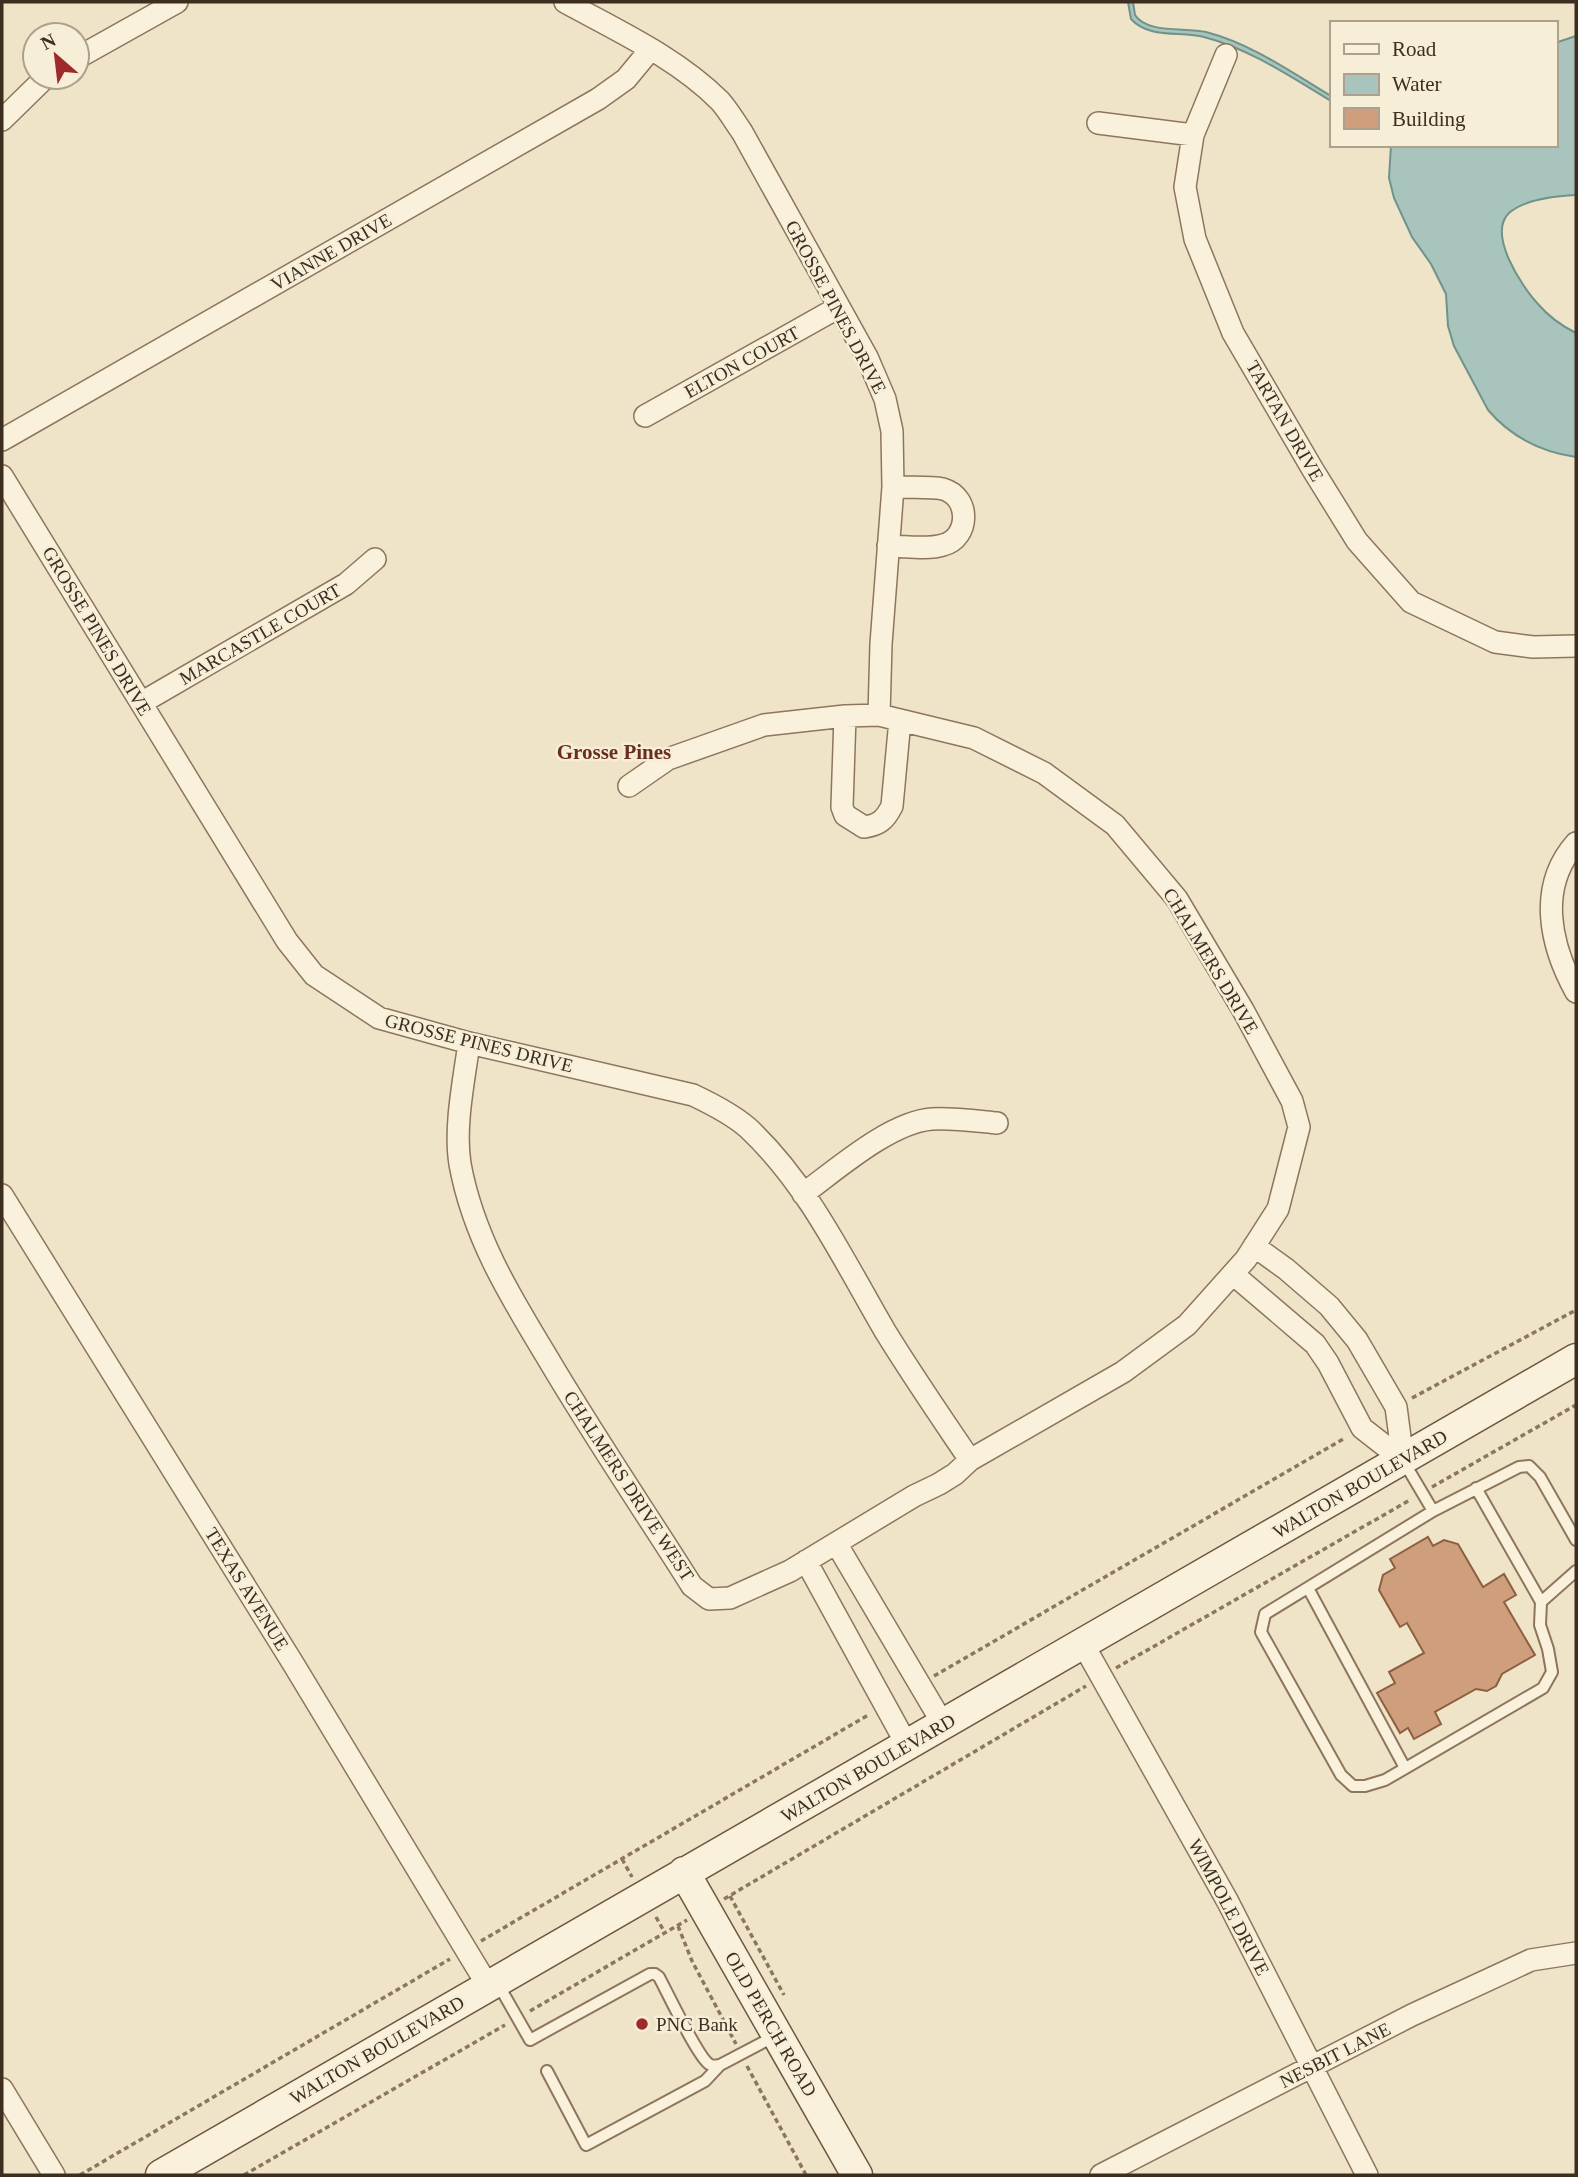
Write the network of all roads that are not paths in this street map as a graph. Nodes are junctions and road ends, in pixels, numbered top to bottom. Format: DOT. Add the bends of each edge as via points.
graph roads {
  1 [pos="177,2"];
  2 [pos="565,2"];
  3 [pos="91,50"];
  4 [pos="650,50"];
  5 [pos="1226,55"];
  6 [pos="32,91"];
  7 [pos="2,120"];
  8 [pos="1098,123"];
  9 [pos="1193,135"];
  10 [pos="839,307"];
  11 [pos="645,416"];
  12 [pos="2,440"];
  13 [pos="2,476"];
  14 [pos="893,487"];
  15 [pos="888,546"];
  16 [pos="375,559"];
  17 [pos="1576,646"];
  18 [pos="141,703"];
  19 [pos="845,716"];
  20 [pos="889,718"];
  21 [pos="629,786"];
  22 [pos="1576,844"];
  23 [pos="1576,992"];
  24 [pos="469,1042"];
  25 [pos="997,1123"];
  26 [pos="803,1194"];
  27 [pos="2,1195"];
  28 [pos="1245,1260"];
  29 [pos="1576,1359"];
  30 [pos="970,1460"];
  31 [pos="1403,1460"];
  32 [pos="1476,1488"];
  33 [pos="1433,1511"];
  34 [pos="1576,1540"];
  35 [pos="836,1543"];
  36 [pos="806,1561"];
  37 [pos="1576,1571"];
  38 [pos="1308,1588"];
  39 [pos="1541,1602"];
  40 [pos="1083,1644"];
  41 [pos="943,1724"];
  42 [pos="907,1745"];
  43 [pos="1405,1769"];
  44 [pos="684,1872"];
  45 [pos="1576,1953"];
  46 [pos="492,1984"];
  47 [pos="778,2035"];
  48 [pos="530,2040"];
  49 [pos="537,2052"];
  50 [pos="720,2065"];
  51 [pos="1313,2066"];
  52 [pos="547,2071"];
  53 [pos="2,2089"];
  54 [pos="54,2175"];
  55 [pos="160,2175"];
  56 [pos="857,2175"];
  57 [pos="1101,2175"];
  58 [pos="1367,2175"];
  1 -- 3 [label="street"];
  2 -- 4 [label="street, GROSSE PINES DRIVE"];
  4 -- 10 [label="street, GROSSE PINES DRIVE" via="692,76 721,103"];
  4 -- 12 [label="street, VIANNE DRIVE" via="626,79 597,99"];
  5 -- 9 [label="street, TARTAN DRIVE"];
  6 -- 7 [label="street"];
  8 -- 9 [label="street"];
  9 -- 17 [label="street, TARTAN DRIVE" via="1185,187 1195,239 1233,333 1357,541 1411,603 1466,630 1495,642"];
  10 -- 11 [label="street, ELTON COURT"];
  10 -- 14 [label="street, GROSSE PINES DRIVE" via="885,398 892,431"];
  13 -- 18 [label="street, GROSSE PINES DRIVE"];
  14 -- 15 [label="street, GROSSE PINES DRIVE"];
  14 -- 15 [label="street" via="943,489 956,496 964,526 956,540 941,546"];
  15 -- 20 [label="street, GROSSE PINES DRIVE" via="881,644"];
  16 -- 18 [label="street, MARCASTLE COURT" via="346,584"];
  18 -- 24 [label="street, GROSSE PINES DRIVE" via="287,941 314,975 379,1018"];
  19 -- 20 [label="street, CHALMERS DRIVE"];
  19 -- 20 [label="street, GROSSE PINES DRIVE" via="842,807 845,815 864,827 886,819 892,806"];
  19 -- 21 [label="street, CHALMERS DRIVE" via="764,725 668,759"];
  20 -- 28 [label="street, CHALMERS DRIVE" via="974,738 1044,772 1115,825 1177,899 1292,1101 1298,1127 1278,1209"];
  22 -- 23 [label="street" via="1560,866 1551,891 1552,926 1564,970"];
  24 -- 26 [label="street, GROSSE PINES DRIVE" via="693,1095 747,1127"];
  24 -- 36 [label="street, CHALMERS DRIVE WEST" via="460,1162 474,1219 500,1279 692,1586 709,1599 730,1598"];
  25 -- 26 [label="street" via="931,1119 905,1126 870,1145"];
  26 -- 30 [label="street, GROSSE PINES DRIVE"];
  27 -- 46 [label="street, TEXAS AVENUE" via="466,1949"];
  28 -- 30 [label="street, CHALMERS DRIVE WEST" via="1187,1325 1123,1373"];
  28 -- 31 [label="street" via="1328,1363 1362,1428"];
  28 -- 31 [label="street" via="1286,1269 1329,1306 1357,1340 1396,1407"];
  29 -- 31 [label="main road, WALTON BOULEVARD"];
  30 -- 35 [label="street, CHALMERS DRIVE WEST" via="939,1484"];
  31 -- 33 [label="lane"];
  31 -- 40 [label="main road, WALTON BOULEVARD"];
  32 -- 33 [label="lane"];
  32 -- 34 [label="lane" via="1529,1466"];
  32 -- 39 [label="lane"];
  33 -- 38 [label="lane"];
  35 -- 36 [label="street, CHALMERS DRIVE WEST"];
  35 -- 41 [label="street"];
  36 -- 42 [label="street"];
  37 -- 39 [label="lane"];
  38 -- 43 [label="lane"];
  38 -- 43 [label="lane" via="1265,1614 1261,1632 1341,1774 1353,1786 1385,1780"];
  39 -- 43 [label="lane" via="1540,1625 1552,1672 1543,1688"];
  40 -- 41 [label="main road, WALTON BOULEVARD"];
  40 -- 51 [label="street, WIMPOLE DRIVE" via="1228,1902"];
  41 -- 42 [label="main road, WALTON BOULEVARD"];
  42 -- 44 [label="main road, WALTON BOULEVARD"];
  44 -- 46 [label="main road, WALTON BOULEVARD"];
  44 -- 47 [label="main road, OLD PERCH ROAD"];
  45 -- 51 [label="street, NESBIT LANE" via="1531,1960"];
  46 -- 48 [label="lane"];
  46 -- 55 [label="main road, WALTON BOULEVARD"];
  47 -- 50 [label="lane"];
  47 -- 56 [label="main road, OLD PERCH ROAD"];
  48 -- 49 [label="lane"];
  48 -- 50 [label="lane" via="655,1974 699,2052 708,2063"];
  50 -- 52 [label="lane" via="705,2081 586,2145"];
  51 -- 57 [label="street, NESBIT LANE"];
  51 -- 58 [label="street, WIMPOLE DRIVE"];
  53 -- 54 [label="street"];
}
